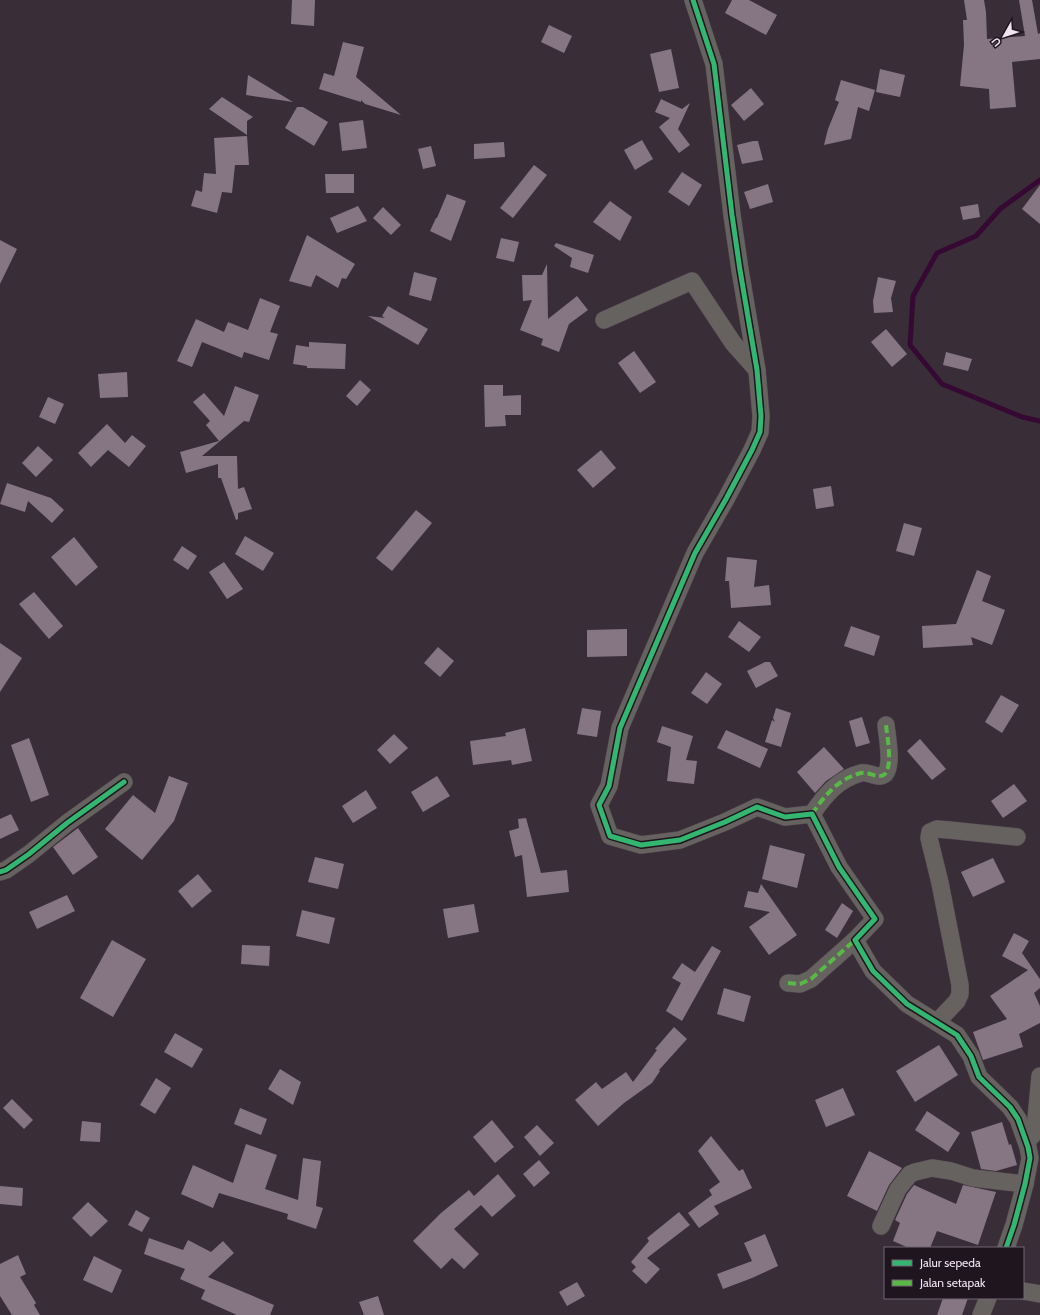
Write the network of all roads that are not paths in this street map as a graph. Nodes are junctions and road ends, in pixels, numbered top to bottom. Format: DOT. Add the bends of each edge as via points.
graph roads {
  1 [pos="693,0"];
  2 [pos="604,320"];
  3 [pos="757,370"];
  4 [pos="886,725"];
  5 [pos="124,782"];
  6 [pos="812,814"];
  7 [pos="1017,837"];
  8 [pos="0,872"];
  9 [pos="855,940"];
  10 [pos="788,983"];
  11 [pos="937,1022"];
  12 [pos="1040,1076"];
  13 [pos="1026,1141"];
  14 [pos="1025,1184"];
  15 [pos="881,1226"];
  16 [pos="1006,1247"];
  17 [pos="988,1299"];
  18 [pos="981,1315"];
  1 -- 3 [label="street" via="714,64 734,229"];
  2 -- 3 [label="street" via="692,281 733,343"];
  3 -- 6 [label="street" via="760,432 695,553 620,728 609,786 598,805 610,836 641,844 680,840 757,807 785,817"];
  4 -- 6 [label="street" via="889,766 886,773 876,776 862,772 847,778 832,788"];
  5 -- 8 [label="street"];
  6 -- 9 [label="street" via="839,867 875,919"];
  7 -- 11 [label="street" via="943,829 930,832 929,838 960,994"];
  9 -- 10 [label="street" via="811,979 800,984"];
  9 -- 11 [label="street" via="873,971 907,1004"];
  11 -- 13 [label="street" via="957,1035 971,1056 980,1077 1010,1107 1018,1119"];
  12 -- 13 [label="street" via="1036,1129"];
  13 -- 14 [label="street" via="1030,1158"];
  14 -- 15 [label="street" via="973,1178 932,1168 915,1172 910,1174 898,1189"];
  14 -- 16 [label="street"];
  17 -- 18 [label="street"];
}
